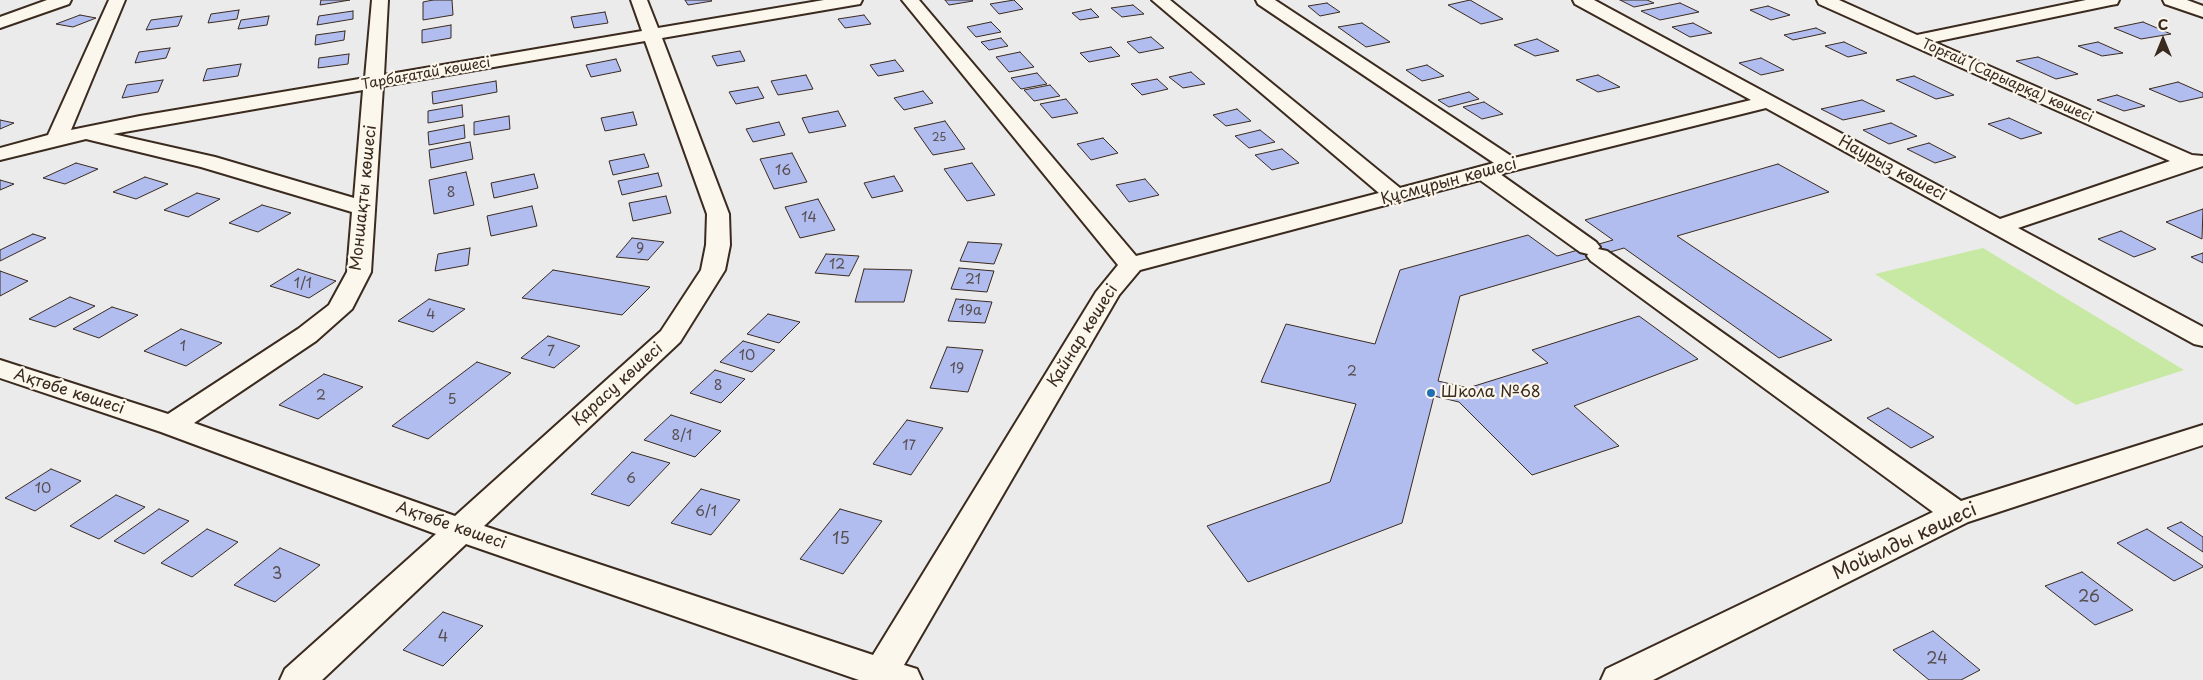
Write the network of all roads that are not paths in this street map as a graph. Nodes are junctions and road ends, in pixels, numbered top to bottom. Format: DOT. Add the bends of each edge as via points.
graph roads {
  1 [pos="63,0"];
  2 [pos="117,0"];
  3 [pos="380,0"];
  4 [pos="639,0"];
  5 [pos="854,0"];
  6 [pos="910,0"];
  7 [pos="1160,0"];
  8 [pos="1264,0"];
  9 [pos="1581,0"];
  10 [pos="1825,0"];
  11 [pos="2111,0"];
  12 [pos="2171,0"];
  13 [pos="2203,12"];
  14 [pos="0,23"];
  15 [pos="653,36"];
  16 [pos="1917,40"];
  17 [pos="374,83"];
  18 [pos="1768,102"];
  19 [pos="85,134"];
  20 [pos="57,139"];
  21 [pos="0,154"];
  22 [pos="2196,161"];
  23 [pos="1511,165"];
  24 [pos="1483,172"];
  25 [pos="1395,195"];
  26 [pos="365,209"];
  27 [pos="1998,227"];
  28 [pos="1593,251"];
  29 [pos="1130,265"];
  30 [pos="2203,338"];
  31 [pos="0,369"];
  32 [pos="171,425"];
  33 [pos="2203,435"];
  34 [pos="1957,514"];
  35 [pos="459,530"];
  36 [pos="888,677"];
  37 [pos="298,680"];
  38 [pos="1619,680"];
  1 -- 14 [label="street"];
  2 -- 20 [label="street"];
  3 -- 17 [label="street, Моншақты көшесі"];
  4 -- 15 [label="street, Қарасу көшесі"];
  5 -- 15 [label="street, Тарбағатай көшесі"];
  6 -- 29 [label="street"];
  7 -- 25 [label="street"];
  8 -- 23 [label="street"];
  9 -- 18 [label="street, Наурыз көшесі"];
  10 -- 16 [label="street, Торғай (Сарыарқа) көшесі"];
  11 -- 16 [label="street"];
  12 -- 13 [label="street"];
  15 -- 17 [label="street, Тарбағатай көшесі"];
  15 -- 35 [label="street, Қарасу көшесі" via="718,214 718,245 713,270 671,336"];
  16 -- 22 [label="street, Торғай (Сарыарқа) көшесі"];
  17 -- 19 [label="street, Тарбағатай көшесі"];
  17 -- 26 [label="street, Моншақты көшесі"];
  18 -- 23 [label="street, Құсмұрын көшесі"];
  18 -- 27 [label="street, Наурыз көшесі"];
  19 -- 20 [label="street, Тарбағатай көшесі"];
  19 -- 26 [label="street" via="207,162"];
  20 -- 21 [label="street, Тарбағатай көшесі"];
  22 -- 27 [label="street"];
  23 -- 24 [label="street, Құсмұрын көшесі"];
  24 -- 25 [label="street, Құсмұрын көшесі"];
  24 -- 28 [label="lane"];
  25 -- 29 [label="street, Құсмұрын көшесі"];
  26 -- 32 [label="street, Моншақты көшесі" via="359,272 339,309 307,335"];
  27 -- 30 [label="street, Наурыз көшесі"];
  28 -- 34 [label="street"];
  29 -- 36 [label="street, Қайнар көшесі" via="1108,292"];
  31 -- 32 [label="street, Ақтөбе көшесі"];
  32 -- 35 [label="street, Ақтөбе көшесі"];
  33 -- 34 [label="street, Мойылды көшесі"];
  34 -- 38 [label="street, Мойылды көшесі"];
  35 -- 36 [label="street, Ақтөбе көшесі"];
  35 -- 37 [label="street, Қарасу көшесі"];
}
